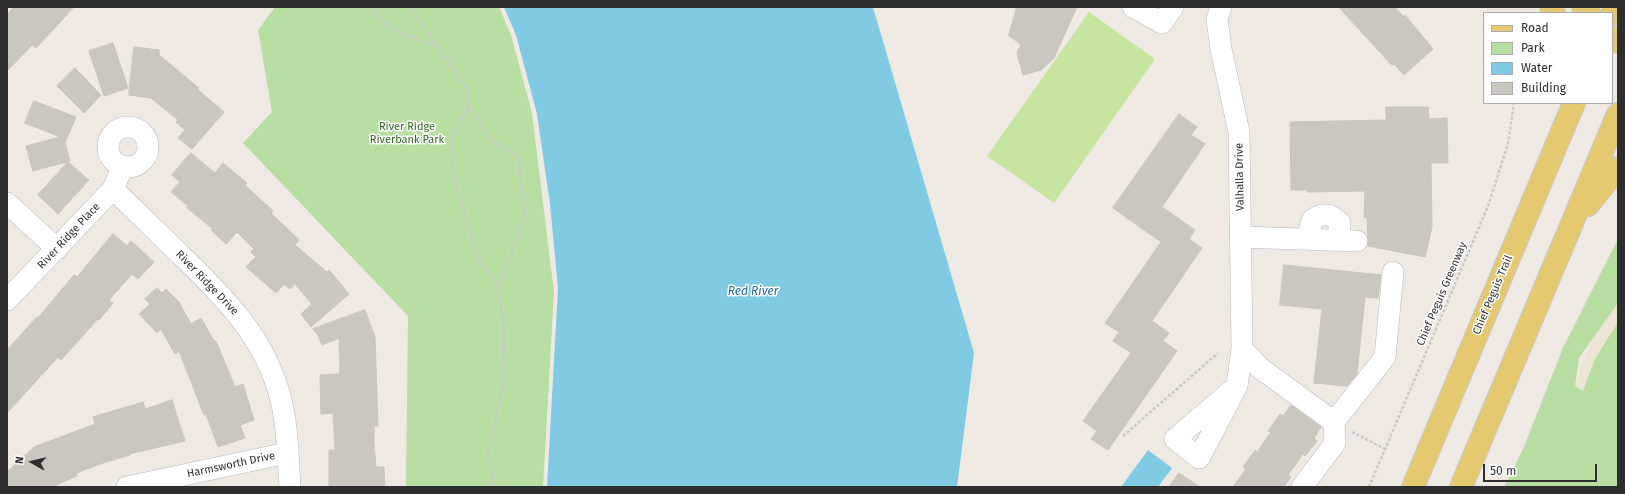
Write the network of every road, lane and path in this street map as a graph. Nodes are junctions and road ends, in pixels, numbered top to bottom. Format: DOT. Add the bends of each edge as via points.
graph roads {
  1 [pos="372,7"];
  2 [pos="410,7"];
  3 [pos="1133,7"];
  4 [pos="1173,7"];
  5 [pos="1221,7"];
  6 [pos="436,45"];
  7 [pos="1514,104"];
  8 [pos="1558,104"];
  9 [pos="1574,104"];
  10 [pos="468,106"];
  11 [pos="1618,114"];
  12 [pos="1552,155"];
  13 [pos="123,166"];
  14 [pos="1618,168"];
  15 [pos="113,189"];
  16 [pos="7,203"];
  17 [pos="1571,228"];
  18 [pos="1241,237"];
  19 [pos="1357,241"];
  20 [pos="57,249"];
  21 [pos="1393,272"];
  22 [pos="498,286"];
  23 [pos="7,300"];
  24 [pos="1242,350"];
  25 [pos="1218,353"];
  26 [pos="1238,386"];
  27 [pos="1334,422"];
  28 [pos="1123,436"];
  29 [pos="1385,449"];
  30 [pos="287,453"];
  31 [pos="127,487"];
  32 [pos="290,487"];
  33 [pos="494,487"];
  34 [pos="1302,487"];
  35 [pos="1369,487"];
  36 [pos="1413,487"];
  37 [pos="1461,487"];
  1 -- 6 [label="path" via="380,19 402,35"];
  2 -- 6 [label="path"];
  3 -- 4 [label="street" via="1162,22"];
  5 -- 18 [label="street, Valhalla Drive" via="1217,18 1221,49 1239,132"];
  6 -- 10 [label="path" via="467,89"];
  7 -- 29 [label="path, Chief Peguis Greenway" via="1508,144 1488,206"];
  8 -- 12 [label="main road"];
  9 -- 12 [label="main road, Chief Peguis Trail"];
  10 -- 22 [label="path" via="451,140 454,179 478,260"];
  10 -- 22 [label="path" via="492,141 518,156 525,219"];
  11 -- 17 [label="main road"];
  12 -- 36 [label="main road, Chief Peguis Trail"];
  13 -- 15 [label="street, River Ridge Place"];
  14 -- 17 [label="main road"];
  15 -- 20 [label="street, River Ridge Place"];
  15 -- 30 [label="street, River Ridge Drive" via="216,290 261,347 280,398 286,426"];
  16 -- 20 [label="street"];
  17 -- 37 [label="main road"];
  18 -- 19 [label="street"];
  18 -- 24 [label="street, Valhalla Drive"];
  20 -- 23 [label="street, River Ridge Place"];
  21 -- 27 [label="street" via="1385,357"];
  22 -- 33 [label="path" via="504,341 502,392 488,454"];
  24 -- 26 [label="street, Valhalla Drive"];
  24 -- 27 [label="street" via="1260,368"];
  25 -- 28 [label="path"];
  27 -- 29 [label="path"];
  27 -- 34 [label="street" via="1335,443"];
  29 -- 35 [label="path, Chief Peguis Greenway"];
  30 -- 31 [label="street, Harmsworth Drive"];
  30 -- 32 [label="street, River Ridge Drive"];
}
